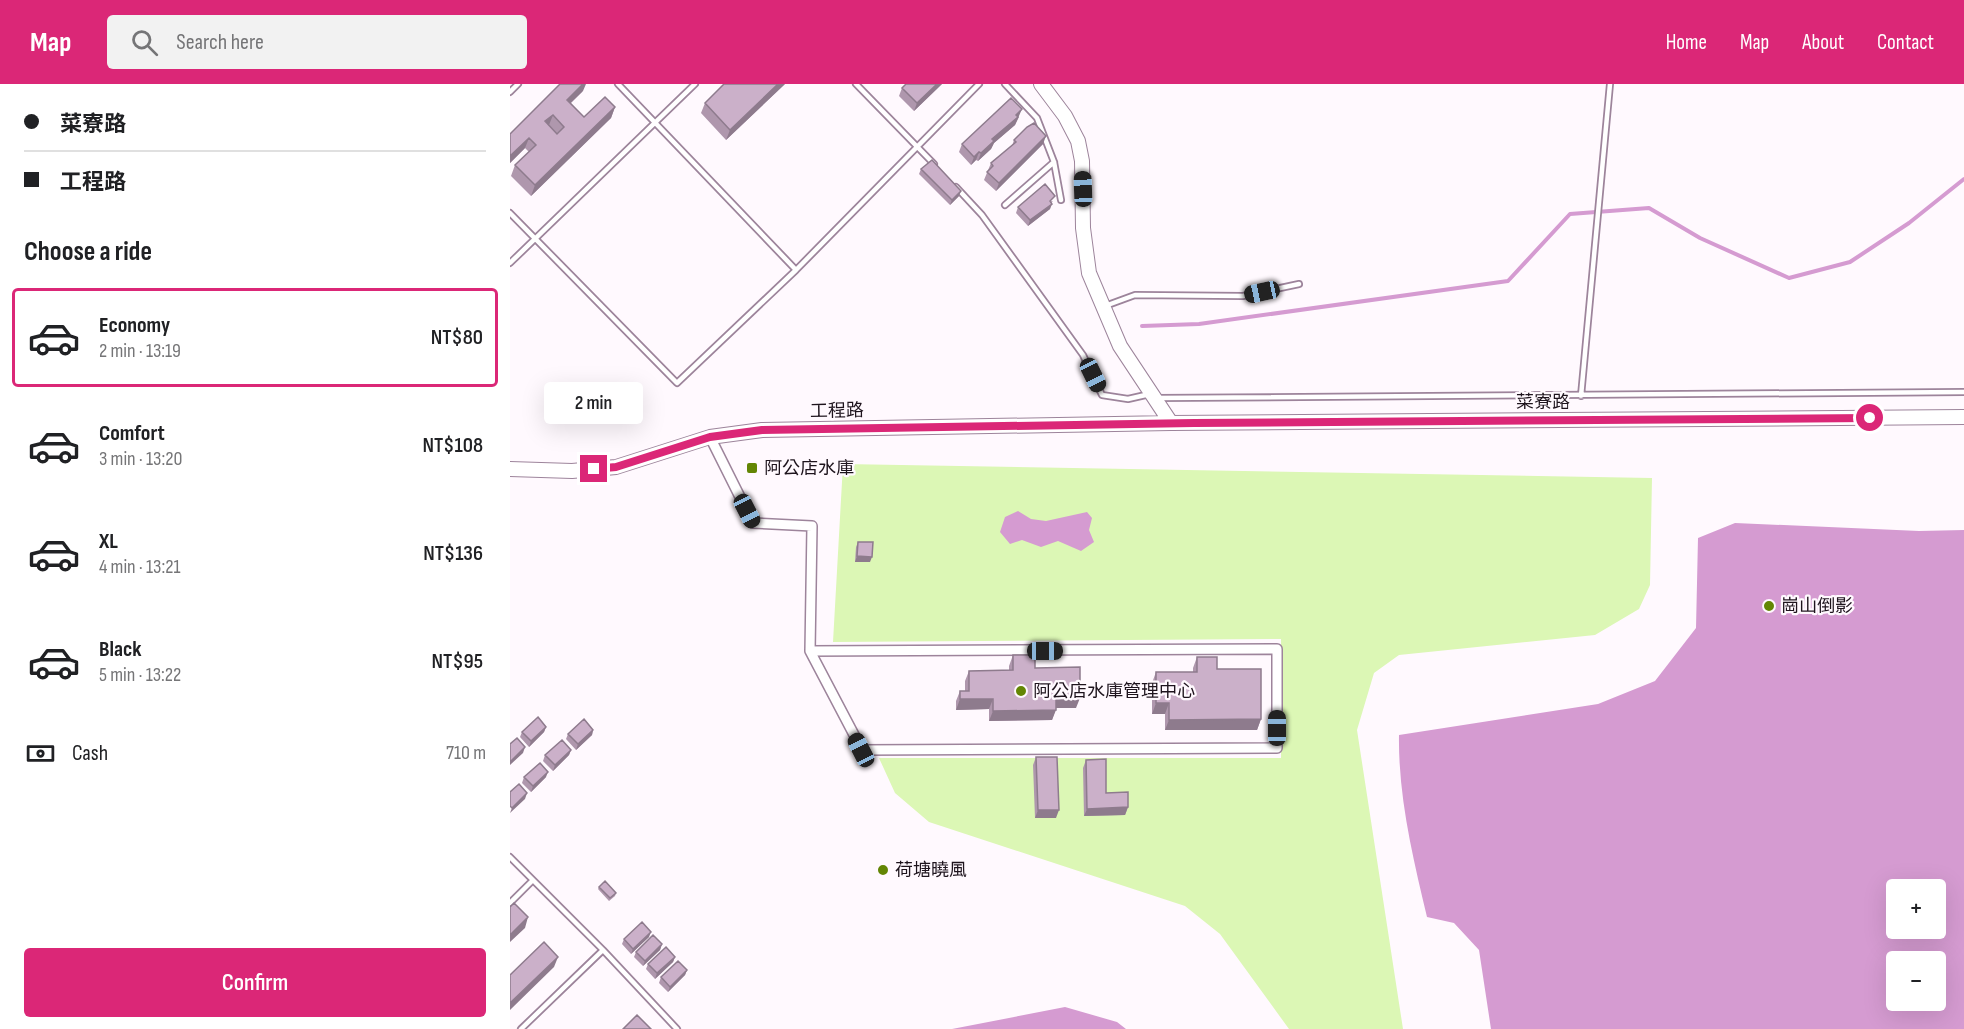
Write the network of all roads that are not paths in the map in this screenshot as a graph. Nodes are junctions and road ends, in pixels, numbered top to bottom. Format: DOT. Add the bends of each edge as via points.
graph roads {
  1 [pos="518,84"];
  2 [pos="618,84"];
  3 [pos="695,84"];
  4 [pos="856,84"];
  5 [pos="979,84"];
  6 [pos="1005,84"];
  7 [pos="1041,84"];
  8 [pos="1610,84"];
  9 [pos="510,92"];
  10 [pos="655,124"];
  11 [pos="918,146"];
  12 [pos="1054,162"];
  13 [pos="942,172"];
  14 [pos="950,181"];
  15 [pos="1061,200"];
  16 [pos="1005,205"];
  17 [pos="510,213"];
  18 [pos="535,240"];
  19 [pos="510,263"];
  20 [pos="796,270"];
  21 [pos="1299,284"];
  22 [pos="1102,307"];
  23 [pos="1150,392"];
  24 [pos="1964,392"];
  25 [pos="1581,396"];
  26 [pos="1964,417"];
  27 [pos="1171,423"];
  28 [pos="710,437"];
  29 [pos="510,469"];
  30 [pos="810,651"];
  31 [pos="510,857"];
  32 [pos="532,881"];
  33 [pos="510,903"];
  34 [pos="603,950"];
  35 [pos="521,1029"];
  36 [pos="677,1029"];
  1 -- 9 [label="lane"];
  2 -- 10 [label="lane"];
  3 -- 10 [label="lane"];
  4 -- 11 [label="lane"];
  5 -- 11 [label="lane"];
  6 -- 12 [label="lane" via="1037,118"];
  7 -- 22 [label="street" via="1078,141 1089,273"];
  8 -- 25 [label="lane"];
  10 -- 18 [label="lane"];
  10 -- 20 [label="lane"];
  11 -- 13 [label="lane"];
  11 -- 20 [label="lane"];
  12 -- 15 [label="lane"];
  12 -- 16 [label="lane"];
  14 -- 23 [label="lane" via="982,215 1083,355 1102,395 1128,399"];
  17 -- 18 [label="lane"];
  18 -- 19 [label="lane"];
  18 -- 20 [label="lane" via="677,382"];
  21 -- 22 [label="lane" via="1244,296 1135,295"];
  22 -- 23 [label="street" via="1120,346"];
  23 -- 25 [label="lane"];
  23 -- 27 [label="street"];
  24 -- 25 [label="lane"];
  26 -- 27 [label="street, 菜寮路"];
  27 -- 28 [label="street, 工程路" via="762,430"];
  28 -- 29 [label="street, 工程路" via="616,467 572,471"];
  28 -- 30 [label="street" via="753,524 812,526"];
  30 -- 30 [label="street" via="861,750 1277,748 1277,649"];
  31 -- 32 [label="lane"];
  32 -- 33 [label="lane"];
  32 -- 34 [label="lane"];
  34 -- 35 [label="lane"];
  34 -- 36 [label="lane"];
}
